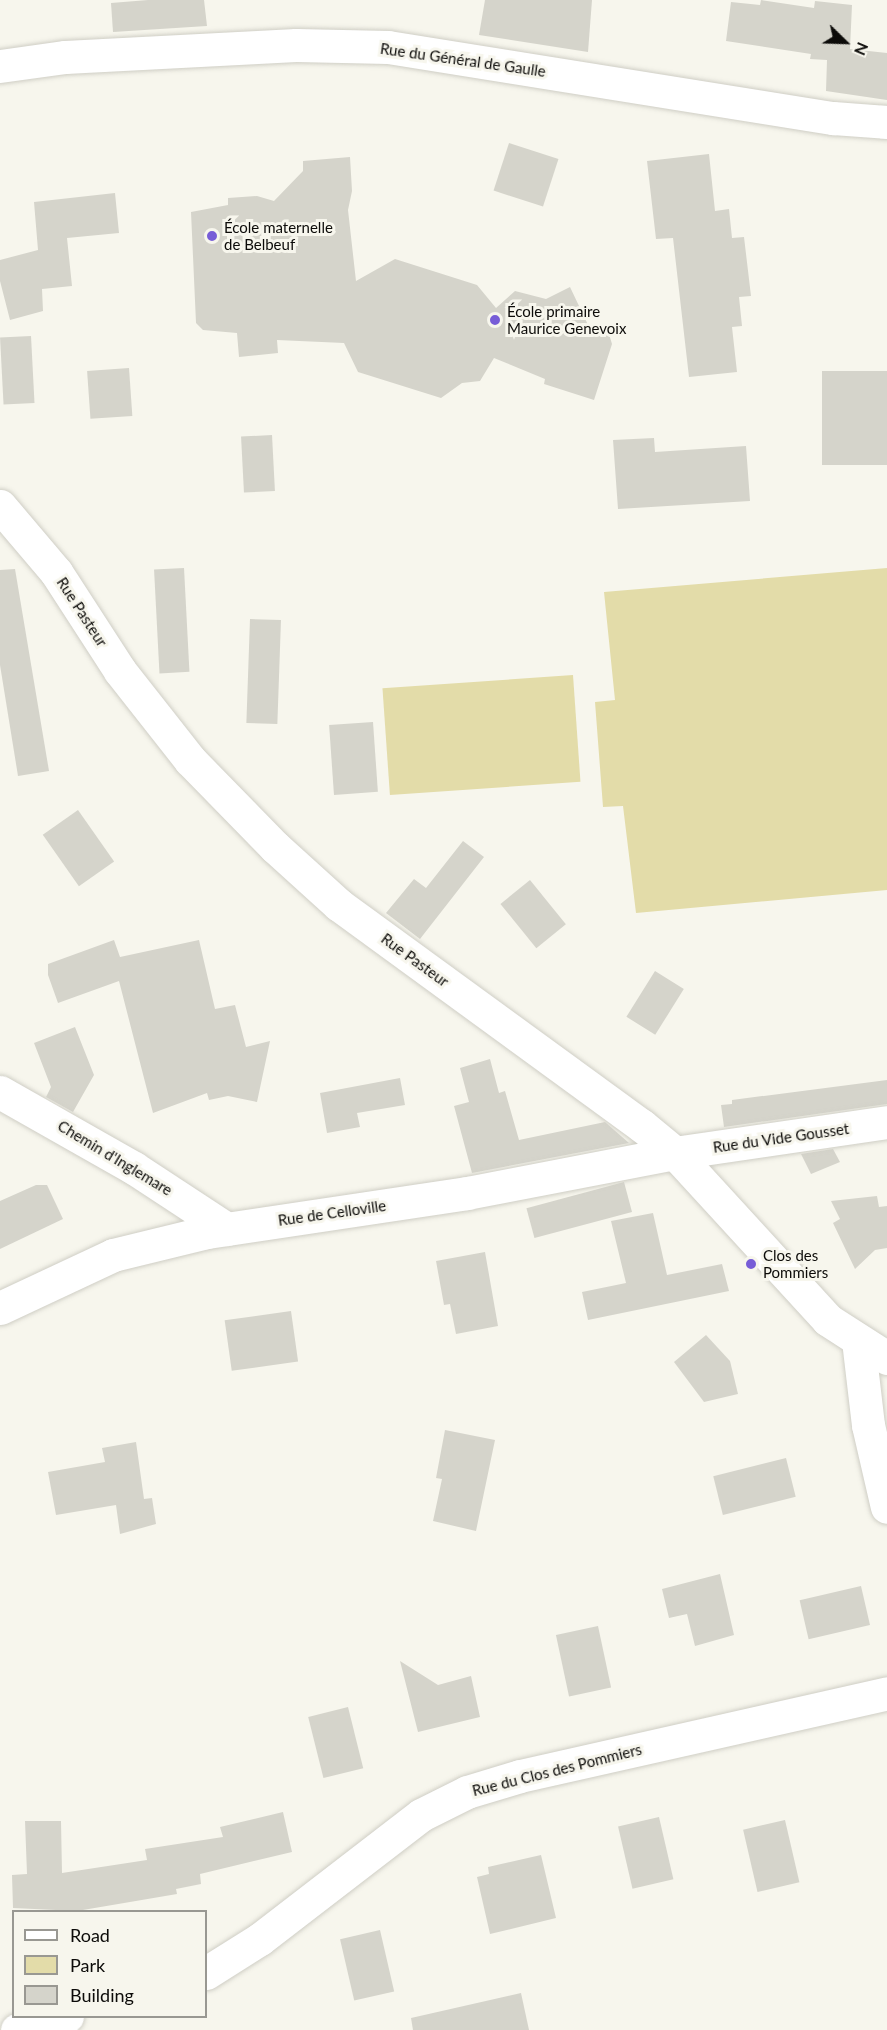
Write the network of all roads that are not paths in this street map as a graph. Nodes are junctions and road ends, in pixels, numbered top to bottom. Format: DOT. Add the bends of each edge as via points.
graph roads {
  1 [pos="0,66"];
  2 [pos="887,122"];
  3 [pos="0,506"];
  4 [pos="0,1092"];
  5 [pos="887,1122"];
  6 [pos="675,1153"];
  7 [pos="227,1229"];
  8 [pos="0,1308"];
  9 [pos="858,1340"];
  10 [pos="887,1358"];
  11 [pos="887,1507"];
  12 [pos="887,1693"];
  13 [pos="207,1972"];
  14 [pos="60,2018"];
  15 [pos="17,2030"];
  1 -- 2 [label="street, Rue du Général de Gaulle" via="65,57 296,45 388,47 833,118"];
  3 -- 6 [label="street, Rue Pasteur" via="56,572 120,671 190,760 275,847 339,905"];
  4 -- 7 [label="street, Chemin d'Inglemare" via="134,1168"];
  5 -- 6 [label="street, Rue du Vide Gousset"];
  6 -- 7 [label="street, Rue de Celloville" via="467,1193"];
  6 -- 9 [label="street, Rue Pasteur" via="828,1320"];
  7 -- 8 [label="street, Rue de Celloville" via="113,1255"];
  9 -- 10 [label="street, Rue Pasteur"];
  9 -- 11 [label="street" via="868,1425"];
  12 -- 13 [label="street, Rue du Clos des Pommiers" via="520,1776 467,1792 421,1815 260,1939"];
  14 -- 15 [label="street"];
}
